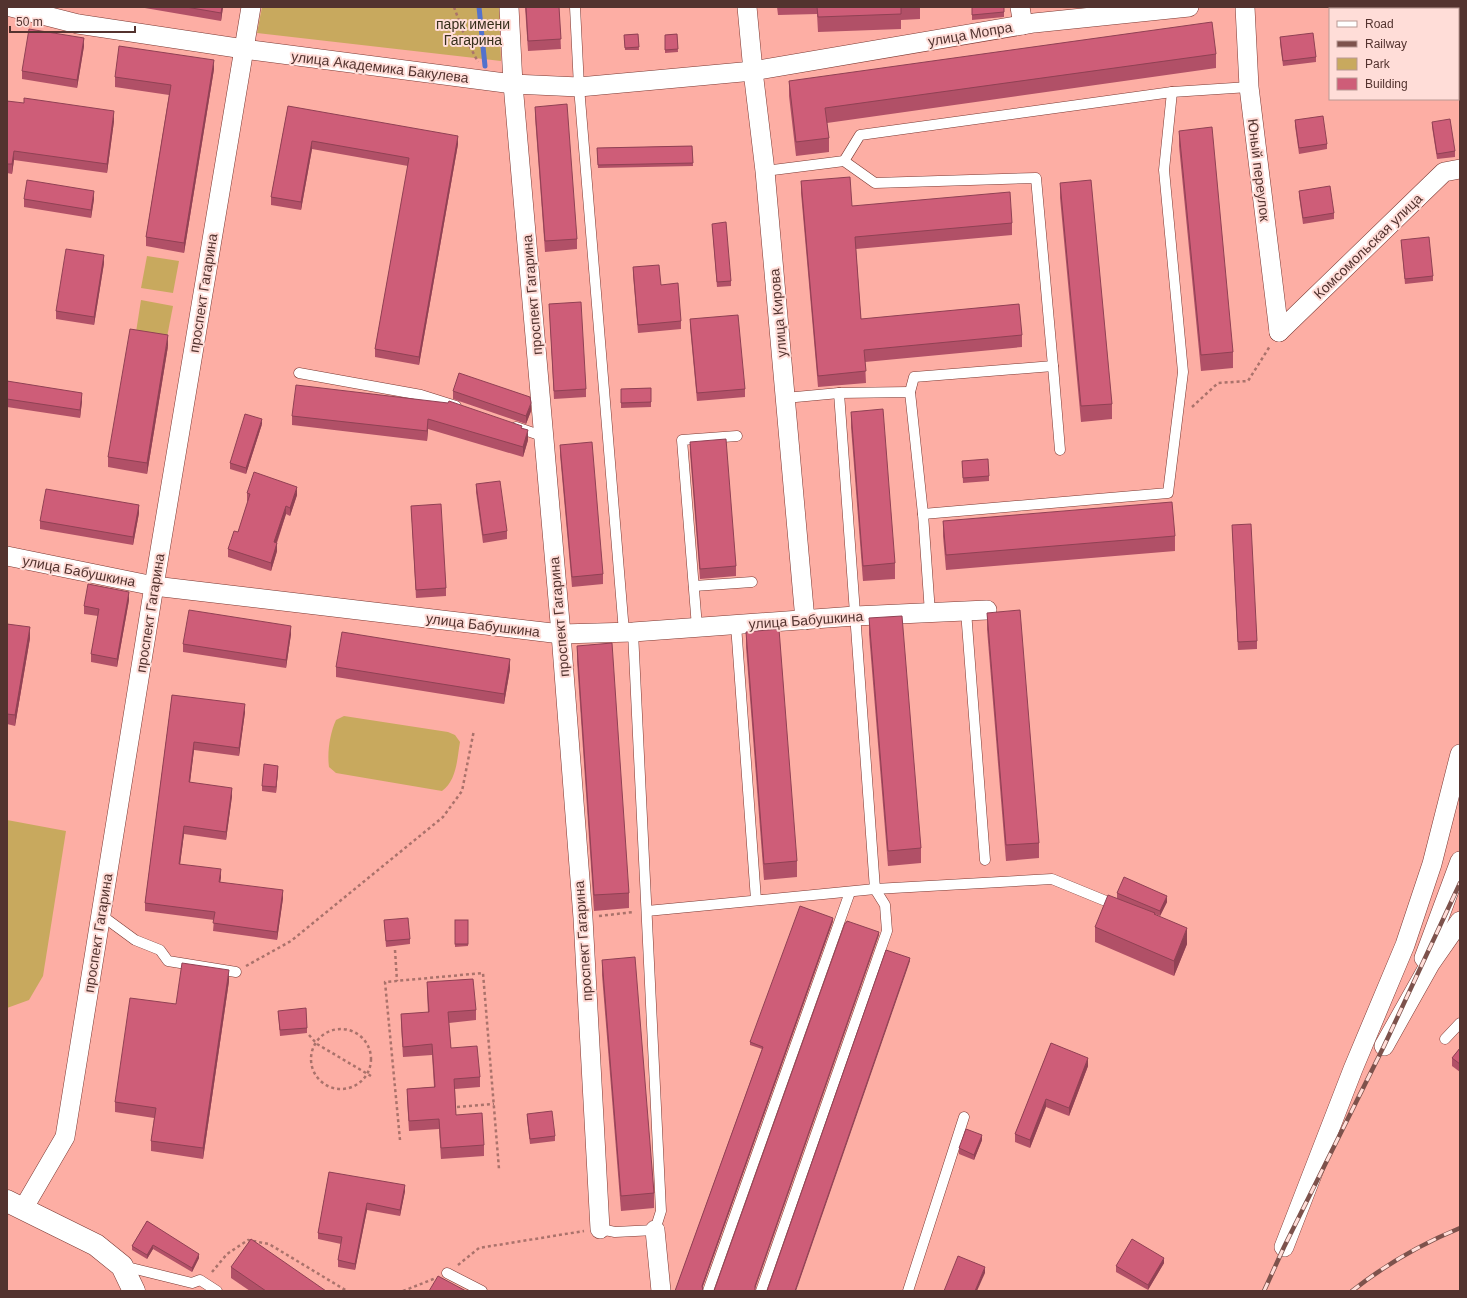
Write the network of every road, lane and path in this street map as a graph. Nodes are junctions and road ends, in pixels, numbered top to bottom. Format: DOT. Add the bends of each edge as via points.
graph roads {
  1 [pos="11,7"];
  2 [pos="251,7"];
  3 [pos="454,7"];
  4 [pos="509,7"];
  5 [pos="575,7"];
  6 [pos="747,7"];
  7 [pos="1189,7"];
  8 [pos="1245,7"];
  9 [pos="1022,16"];
  10 [pos="244,49"];
  11 [pos="753,71"];
  12 [pos="487,81"];
  13 [pos="513,84"];
  14 [pos="579,87"];
  15 [pos="1249,87"];
  16 [pos="1172,92"];
  17 [pos="844,161"];
  18 [pos="1460,169"];
  19 [pos="765,171"];
  20 [pos="1279,332"];
  21 [pos="1053,366"];
  22 [pos="299,373"];
  23 [pos="910,392"];
  24 [pos="839,393"];
  25 [pos="785,398"];
  26 [pos="465,409"];
  27 [pos="1177,421"];
  28 [pos="508,424"];
  29 [pos="737,436"];
  30 [pos="544,437"];
  31 [pos="1060,450"];
  32 [pos="923,514"];
  33 [pos="7,556"];
  34 [pos="752,582"];
  35 [pos="154,586"];
  36 [pos="694,586"];
  37 [pos="987,610"];
  38 [pos="966,611"];
  39 [pos="930,613"];
  40 [pos="855,616"];
  41 [pos="805,620"];
  42 [pos="736,625"];
  43 [pos="697,628"];
  44 [pos="629,632"];
  45 [pos="561,634"];
  46 [pos="474,730"];
  47 [pos="1460,754"];
  48 [pos="985,860"];
  49 [pos="1460,861"];
  50 [pos="875,889"];
  51 [pos="850,892"];
  52 [pos="756,900"];
  53 [pos="1125,909"];
  54 [pos="647,911"];
  55 [pos="101,915"];
  56 [pos="582,918"];
  57 [pos="1460,921"];
  58 [pos="395,950"];
  59 [pos="1424,958"];
  60 [pos="236,972"];
  61 [pos="397,980"];
  62 [pos="1460,1023"];
  63 [pos="310,1035"];
  64 [pos="1445,1038"];
  65 [pos="315,1042"];
  66 [pos="1384,1046"];
  67 [pos="370,1075"];
  68 [pos="494,1104"];
  69 [pos="457,1107"];
  70 [pos="964,1117"];
  71 [pos="400,1140"];
  72 [pos="500,1169"];
  73 [pos="15,1205"];
  74 [pos="600,1229"];
  75 [pos="655,1230"];
  76 [pos="1284,1246"];
  77 [pos="122,1266"];
  78 [pos="447,1273"];
  79 [pos="200,1280"];
  80 [pos="134,1291"];
  81 [pos="217,1291"];
  82 [pos="347,1291"];
  83 [pos="403,1291"];
  84 [pos="482,1291"];
  85 [pos="661,1291"];
  86 [pos="708,1291"];
  87 [pos="760,1291"];
  88 [pos="908,1291"];
  1 -- 10 [label="street, улица Академика Бакулева" via="78,24"];
  2 -- 10 [label="street, проспект Гагарина"];
  3 -- 12 [label="path" via="465,37"];
  4 -- 13 [label="street, проспект Гагарина"];
  5 -- 14 [label="lane"];
  6 -- 11 [label="street, улица Кирова"];
  7 -- 9 [label="street, улица Мопра"];
  8 -- 15 [label="street, Юный переулок"];
  9 -- 11 [label="street, улица Мопра"];
  10 -- 12 [label="street, улица Академика Бакулева"];
  10 -- 35 [label="street, проспект Гагарина"];
  11 -- 14 [label="street, улица Академика Бакулева"];
  11 -- 19 [label="street, улица Кирова"];
  12 -- 13 [label="street, улица Академика Бакулева"];
  13 -- 14 [label="street, улица Академика Бакулева"];
  13 -- 30 [label="street, проспект Гагарина"];
  14 -- 44 [label="lane"];
  15 -- 16 [label="lane"];
  15 -- 20 [label="street, Юный переулок"];
  16 -- 17 [label="lane" via="860,136"];
  16 -- 27 [label="lane" via="1164,170 1183,372"];
  17 -- 19 [label="lane"];
  17 -- 21 [label="lane" via="876,183 1036,178"];
  18 -- 20 [label="street, Комсомольская улица" via="1444,172"];
  19 -- 25 [label="street, улица Кирова"];
  20 -- 27 [label="path" via="1248,381 1218,383"];
  21 -- 23 [label="lane" via="914,377"];
  21 -- 31 [label="lane"];
  22 -- 26 [label="lane" via="421,395"];
  23 -- 24 [label="lane"];
  23 -- 32 [label="lane"];
  24 -- 25 [label="lane"];
  24 -- 40 [label="lane"];
  25 -- 41 [label="street, улица Кирова"];
  27 -- 32 [label="lane" via="1168,493"];
  28 -- 30 [label="lane"];
  29 -- 36 [label="lane" via="682,440"];
  30 -- 45 [label="street, проспект Гагарина"];
  32 -- 39 [label="lane"];
  33 -- 35 [label="street, улица Бабушкина"];
  34 -- 36 [label="lane"];
  35 -- 45 [label="street, улица Бабушкина"];
  35 -- 55 [label="street, проспект Гагарина"];
  36 -- 43 [label="lane"];
  37 -- 38 [label="street, улица Бабушкина"];
  38 -- 39 [label="street, улица Бабушкина"];
  38 -- 48 [label="lane"];
  39 -- 40 [label="street, улица Бабушкина"];
  40 -- 41 [label="street, улица Бабушкина"];
  40 -- 50 [label="lane"];
  41 -- 42 [label="street, улица Бабушкина"];
  42 -- 43 [label="street, улица Бабушкина"];
  42 -- 52 [label="lane"];
  43 -- 44 [label="street, улица Бабушкина"];
  44 -- 45 [label="street, улица Бабушкина"];
  44 -- 54 [label="lane"];
  45 -- 56 [label="street, проспект Гагарина"];
  46 -- 60 [label="path" via="462,791 443,817 291,941"];
  47 -- 76 [label="street" via="1432,864 1405,945"];
  49 -- 59 [label="street"];
  50 -- 51 [label="lane"];
  50 -- 53 [label="lane" via="1052,879"];
  50 -- 87 [label="lane" via="885,905 887,931"];
  51 -- 52 [label="lane"];
  51 -- 86 [label="lane"];
  52 -- 54 [label="lane"];
  54 -- 56 [label="path"];
  54 -- 75 [label="lane" via="661,1211"];
  55 -- 60 [label="lane" via="136,940 160,950 168,961"];
  55 -- 73 [label="street, проспект Гагарина" via="65,1137"];
  56 -- 74 [label="street, проспект Гагарина"];
  57 -- 66 [label="street" via="1430,964"];
  58 -- 61 [label="path"];
  61 -- 68 [label="path" via="484,973"];
  61 -- 71 [label="path" via="385,982"];
  62 -- 64 [label="lane"];
  63 -- 65 [label="path"];
  65 -- 67 [label="path"];
  65 -- 67 [label="path" via="325,1033 338,1029 351,1030 362,1037 370,1048"];
  65 -- 67 [label="path" via="310,1062 319,1081 328,1087 339,1090 351,1088"];
  68 -- 69 [label="path"];
  68 -- 72 [label="path"];
  70 -- 88 [label="lane"];
  73 -- 77 [label="street" via="96,1245"];
  74 -- 75 [label="lane" via="615,1232"];
  74 -- 78 [label="path" via="479,1248"];
  75 -- 85 [label="street"];
  77 -- 79 [label="lane" via="192,1283"];
  77 -- 80 [label="street"];
  78 -- 83 [label="path"];
  78 -- 84 [label="lane"];
  79 -- 81 [label="lane"];
  79 -- 82 [label="path" via="208,1276 227,1254 248,1240 268,1244"];
}
